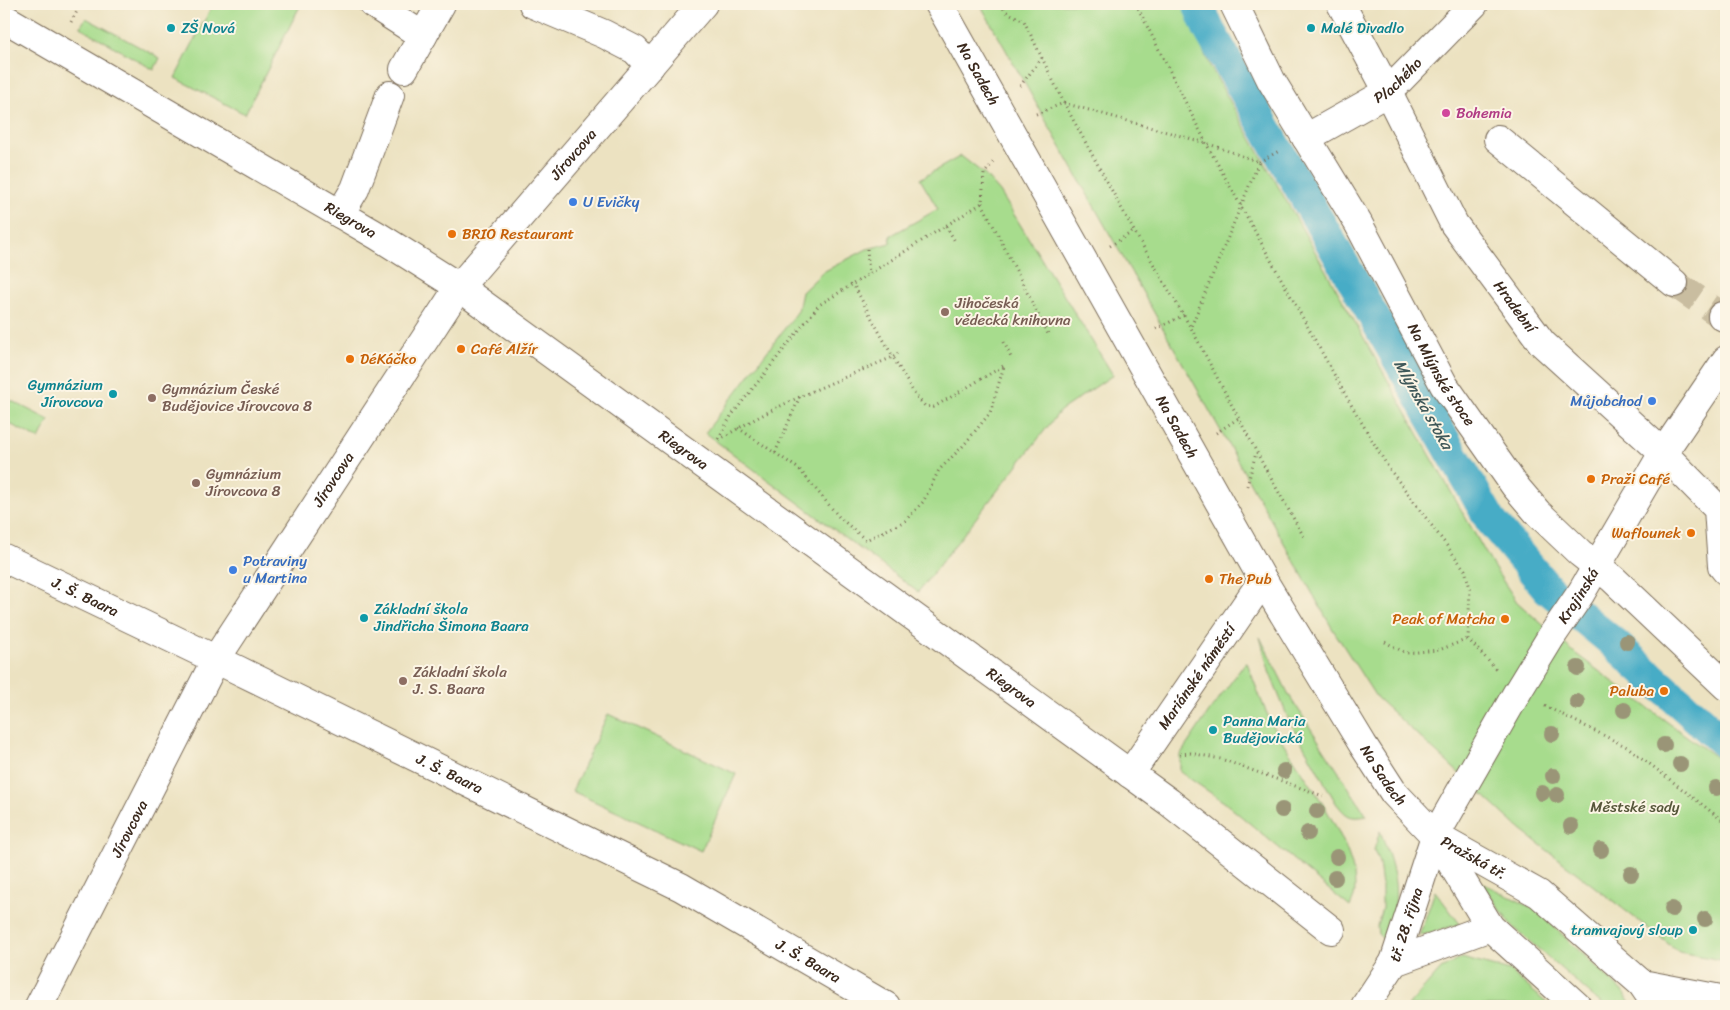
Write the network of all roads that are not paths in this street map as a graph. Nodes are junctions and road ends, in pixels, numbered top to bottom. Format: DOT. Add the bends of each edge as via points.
graph roads {
  1 [pos="373,4"];
  2 [pos="441,4"];
  3 [pos="533,4"];
  4 [pos="703,4"];
  5 [pos="939,4"];
  6 [pos="1234,4"];
  7 [pos="1341,4"];
  8 [pos="1474,4"];
  9 [pos="4,18"];
  10 [pos="423,36"];
  11 [pos="650,66"];
  12 [pos="404,69"];
  13 [pos="1388,92"];
  14 [pos="390,95"];
  15 [pos="1498,139"];
  16 [pos="1295,143"];
  17 [pos="340,214"];
  18 [pos="1674,282"];
  19 [pos="459,287"];
  20 [pos="1726,360"];
  21 [pos="1663,453"];
  22 [pos="4,558"];
  23 [pos="1596,566"];
  24 [pos="1726,571"];
  25 [pos="1263,580"];
  26 [pos="216,659"];
  27 [pos="1726,686"];
  28 [pos="1138,764"];
  29 [pos="1436,836"];
  30 [pos="1490,927"];
  31 [pos="1331,930"];
  32 [pos="1394,962"];
  33 [pos="1649,995"];
  34 [pos="1726,1000"];
  35 [pos="39,1006"];
  36 [pos="886,1006"];
  37 [pos="1365,1006"];
  38 [pos="1577,1006"];
  1 -- 10 [label="street"];
  2 -- 10 [label="street"];
  3 -- 11 [label="street" via="635,50"];
  4 -- 11 [label="street, Jírovcova"];
  5 -- 25 [label="street, Na Sadech"];
  6 -- 16 [label="street, Na Mlýnské stoce" via="1271,80"];
  7 -- 13 [label="street, Hradební"];
  8 -- 13 [label="street, Plachého"];
  9 -- 17 [label="street, Riegrova"];
  10 -- 12 [label="street"];
  11 -- 19 [label="street, Jírovcova"];
  13 -- 16 [label="street, Plachého"];
  13 -- 21 [label="street, Hradební" via="1454,224 1542,343"];
  14 -- 17 [label="street" via="355,189"];
  15 -- 18 [label="street"];
  16 -- 23 [label="street, Na Mlýnské stoce" via="1358,223 1444,385 1515,486 1538,513"];
  17 -- 19 [label="street, Riegrova"];
  19 -- 26 [label="street, Jírovcova"];
  19 -- 28 [label="street, Riegrova"];
  20 -- 21 [label="street, Krajinská"];
  21 -- 23 [label="street, Krajinská"];
  21 -- 24 [label="street, Hradební" via="1718,509 1722,566"];
  22 -- 26 [label="street, J. Š. Baara"];
  23 -- 27 [label="street, Na Mlýnské stoce"];
  23 -- 29 [label="street, Krajinská" via="1551,637"];
  25 -- 28 [label="street, Mariánské náměstí"];
  25 -- 29 [label="street, Na Sadech" via="1394,793"];
  26 -- 35 [label="street, Jírovcova"];
  26 -- 36 [label="street, J. Š. Baara" via="681,887"];
  28 -- 31 [label="street, Riegrova" via="1169,802"];
  29 -- 30 [label="street, Pražská tř."];
  29 -- 32 [label="street, tř. 28. října"];
  29 -- 33 [label="street, Pražská tř." via="1539,894"];
  30 -- 32 [label="street"];
  30 -- 38 [label="street, Pražská tř."];
  32 -- 37 [label="street, tř. 28. října"];
  33 -- 34 [label="street"];
}
